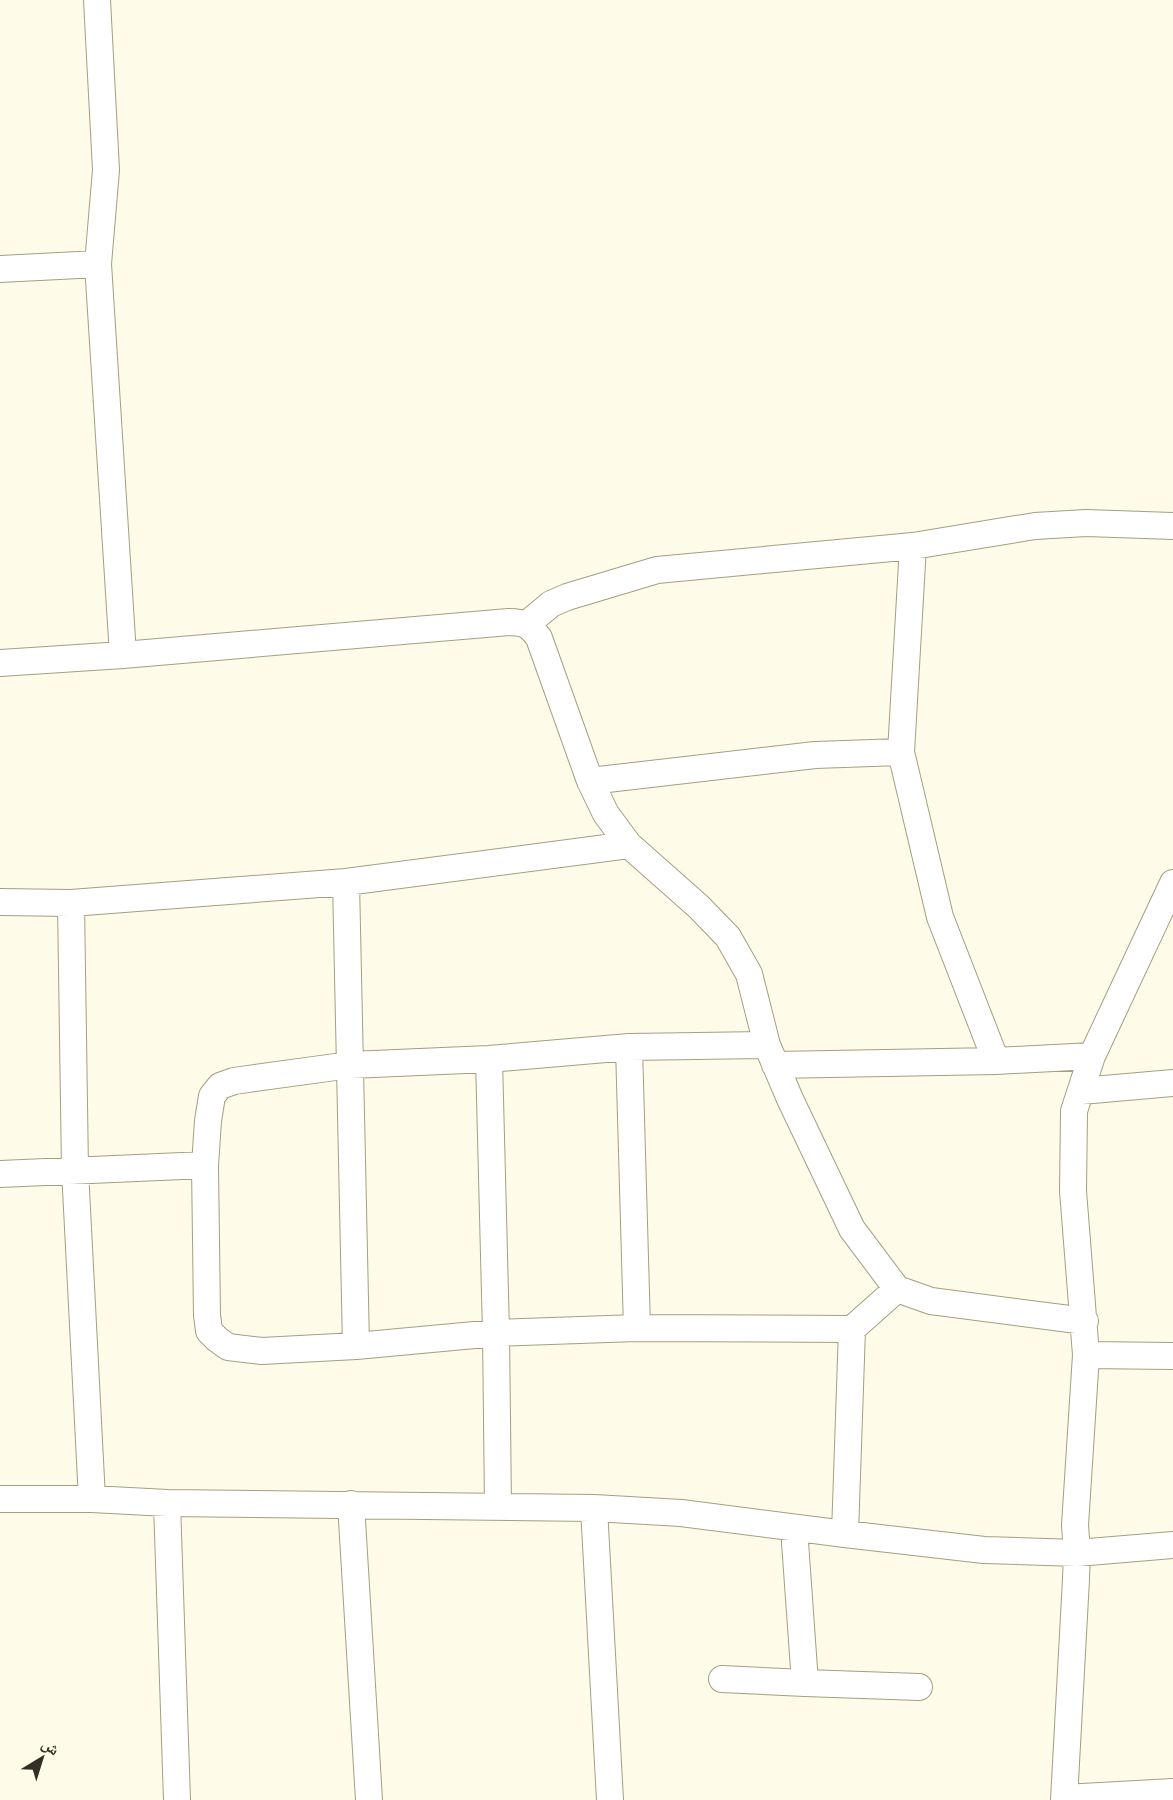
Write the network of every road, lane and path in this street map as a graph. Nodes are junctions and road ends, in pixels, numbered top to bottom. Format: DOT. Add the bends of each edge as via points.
graph roads {
  1 [pos="97,0"];
  2 [pos="98,264"];
  3 [pos="0,269"];
  4 [pos="1173,526"];
  5 [pos="913,546"];
  6 [pos="527,624"];
  7 [pos="123,655"];
  8 [pos="0,663"];
  9 [pos="901,752"];
  10 [pos="590,781"];
  11 [pos="629,845"];
  12 [pos="346,882"];
  13 [pos="1173,883"];
  14 [pos="0,902"];
  15 [pos="71,903"];
  16 [pos="629,1047"];
  17 [pos="771,1055"];
  18 [pos="1092,1056"];
  19 [pos="489,1059"];
  20 [pos="996,1061"];
  21 [pos="350,1065"];
  22 [pos="1173,1083"];
  23 [pos="1080,1091"];
  24 [pos="205,1165"];
  25 [pos="75,1170"];
  26 [pos="0,1174"];
  27 [pos="897,1289"];
  28 [pos="1085,1321"];
  29 [pos="637,1328"];
  30 [pos="852,1329"];
  31 [pos="496,1333"];
  32 [pos="356,1346"];
  33 [pos="1086,1354"];
  34 [pos="1173,1356"];
  35 [pos="0,1499"];
  36 [pos="92,1499"];
  37 [pos="167,1503"];
  38 [pos="351,1504"];
  39 [pos="498,1506"];
  40 [pos="594,1508"];
  41 [pos="794,1528"];
  42 [pos="845,1534"];
  43 [pos="1173,1545"];
  44 [pos="1077,1553"];
  45 [pos="722,1679"];
  46 [pos="805,1683"];
  47 [pos="919,1687"];
  48 [pos="1173,1792"];
  49 [pos="1064,1799"];
  50 [pos="177,1800"];
  51 [pos="369,1800"];
  52 [pos="610,1800"];
  1 -- 2 [label="street" via="106,170"];
  2 -- 3 [label="street"];
  2 -- 7 [label="street"];
  4 -- 5 [label="street" via="1035,526"];
  5 -- 6 [label="street" via="657,570 567,597 551,604"];
  5 -- 9 [label="street"];
  6 -- 7 [label="street" via="509,622"];
  6 -- 10 [label="street" via="538,638"];
  7 -- 8 [label="street"];
  9 -- 10 [label="street" via="815,755"];
  9 -- 20 [label="street" via="940,917"];
  10 -- 11 [label="street" via="606,814"];
  11 -- 12 [label="street"];
  11 -- 17 [label="street" via="728,937 749,974"];
  12 -- 15 [label="street"];
  12 -- 21 [label="street"];
  13 -- 18 [label="street"];
  14 -- 15 [label="street"];
  15 -- 25 [label="street"];
  16 -- 17 [label="street"];
  16 -- 19 [label="street"];
  16 -- 29 [label="street"];
  17 -- 20 [label="street"];
  17 -- 27 [label="street" via="852,1229"];
  18 -- 20 [label="street"];
  18 -- 23 [label="street"];
  19 -- 21 [label="street"];
  19 -- 31 [label="street"];
  21 -- 24 [label="street" via="220,1086 212,1096"];
  21 -- 32 [label="street"];
  22 -- 23 [label="street"];
  23 -- 28 [label="street" via="1074,1111 1073,1191"];
  24 -- 25 [label="street"];
  24 -- 32 [label="street" via="210,1331 228,1347 262,1351"];
  25 -- 26 [label="street"];
  25 -- 36 [label="street"];
  27 -- 28 [label="street" via="931,1301"];
  27 -- 30 [label="street"];
  28 -- 33 [label="street"];
  29 -- 30 [label="street"];
  29 -- 31 [label="street"];
  30 -- 42 [label="street"];
  31 -- 32 [label="street"];
  31 -- 39 [label="street"];
  33 -- 34 [label="street"];
  33 -- 44 [label="street" via="1075,1525"];
  35 -- 36 [label="street"];
  36 -- 37 [label="street"];
  37 -- 38 [label="street"];
  37 -- 50 [label="street"];
  38 -- 39 [label="street"];
  38 -- 51 [label="street"];
  39 -- 40 [label="street"];
  40 -- 41 [label="street" via="681,1513"];
  40 -- 52 [label="street"];
  41 -- 42 [label="street"];
  41 -- 46 [label="street"];
  42 -- 44 [label="street" via="984,1550"];
  43 -- 44 [label="street"];
  44 -- 49 [label="street"];
  45 -- 46 [label="street"];
  46 -- 47 [label="street"];
  48 -- 49 [label="street"];
}
